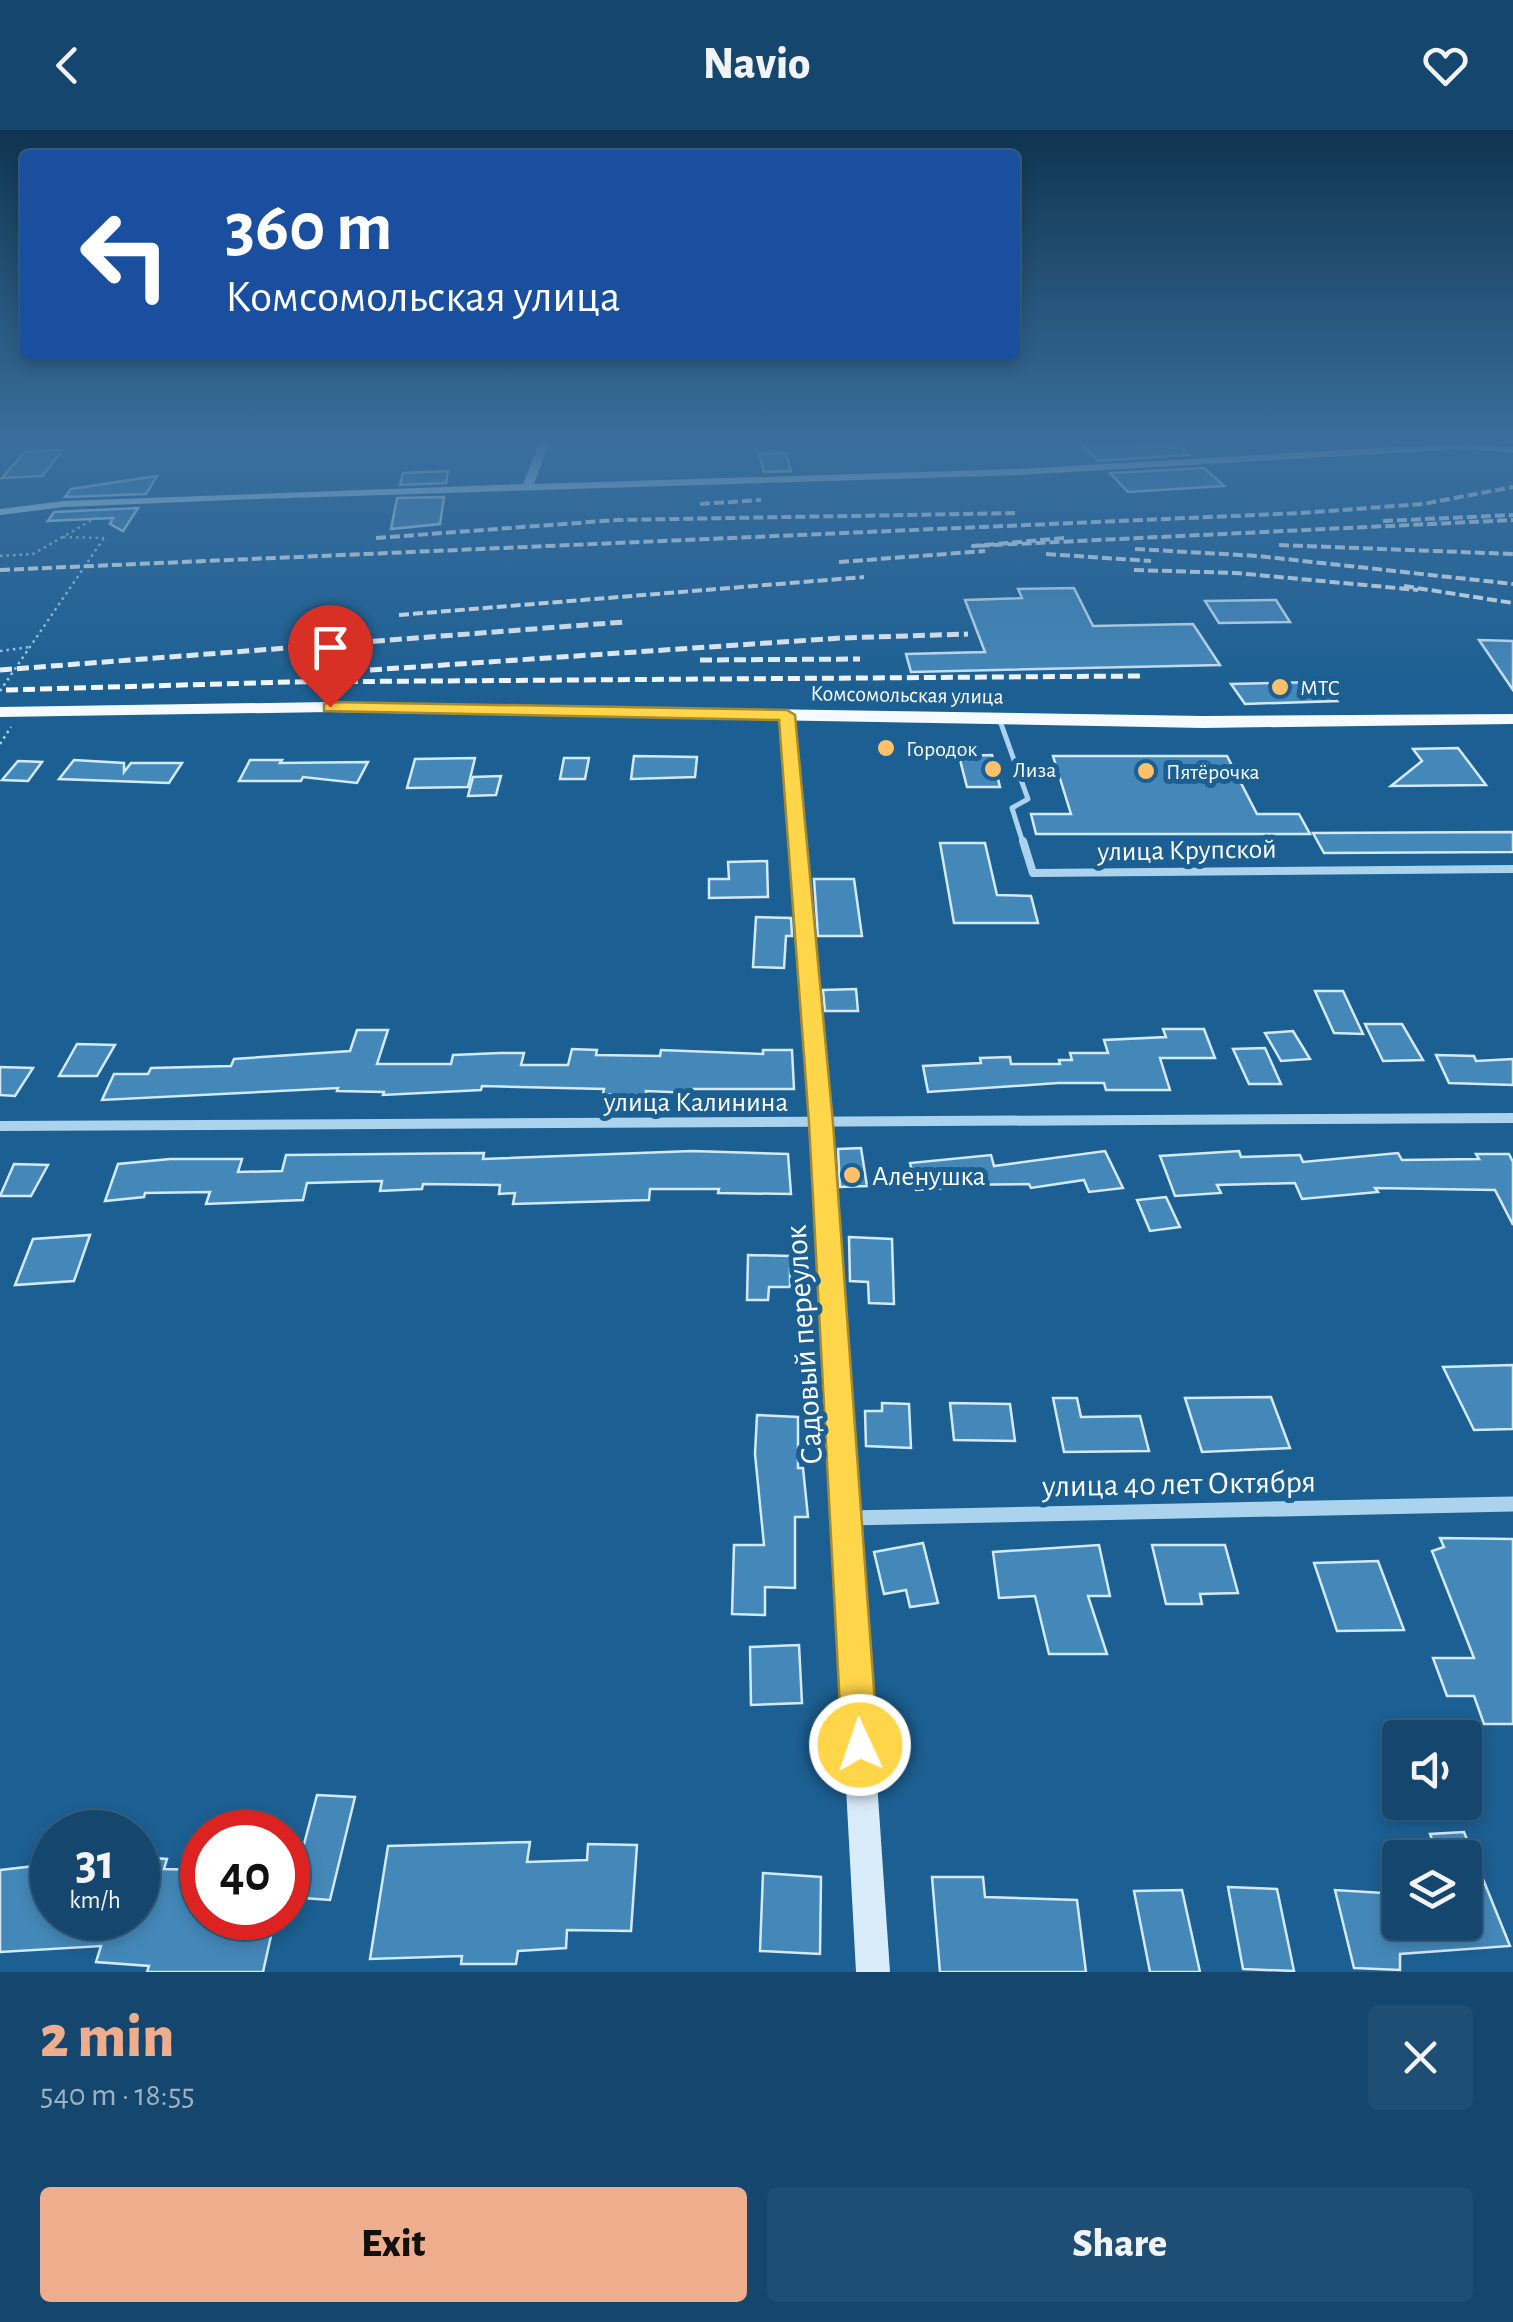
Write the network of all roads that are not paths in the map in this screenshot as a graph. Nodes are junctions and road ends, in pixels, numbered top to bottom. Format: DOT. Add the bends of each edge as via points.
graph roads {
  1 [pos="0,712"];
  2 [pos="787,715"];
  3 [pos="1000,718"];
  4 [pos="1513,719"];
  5 [pos="1513,869"];
  6 [pos="1513,1118"];
  7 [pos="821,1123"];
  8 [pos="0,1126"];
  9 [pos="1513,1504"];
  10 [pos="847,1518"];
  11 [pos="873,1972"];
  1 -- 2 [label="main road, Комсомольская улица" via="330,707"];
  2 -- 3 [label="main road, Комсомольская улица"];
  2 -- 7 [label="street, Садовый переулок"];
  3 -- 4 [label="main road, Комсомольская улица"];
  3 -- 5 [label="lane, улица Крупской" via="1028,799 1012,808 1033,873"];
  6 -- 7 [label="street, улица Калинина"];
  7 -- 8 [label="street, улица Калинина"];
  7 -- 10 [label="street, Садовый переулок"];
  9 -- 10 [label="street, улица 40 лет Октября"];
  10 -- 11 [label="street, Садовый переулок"];
}
